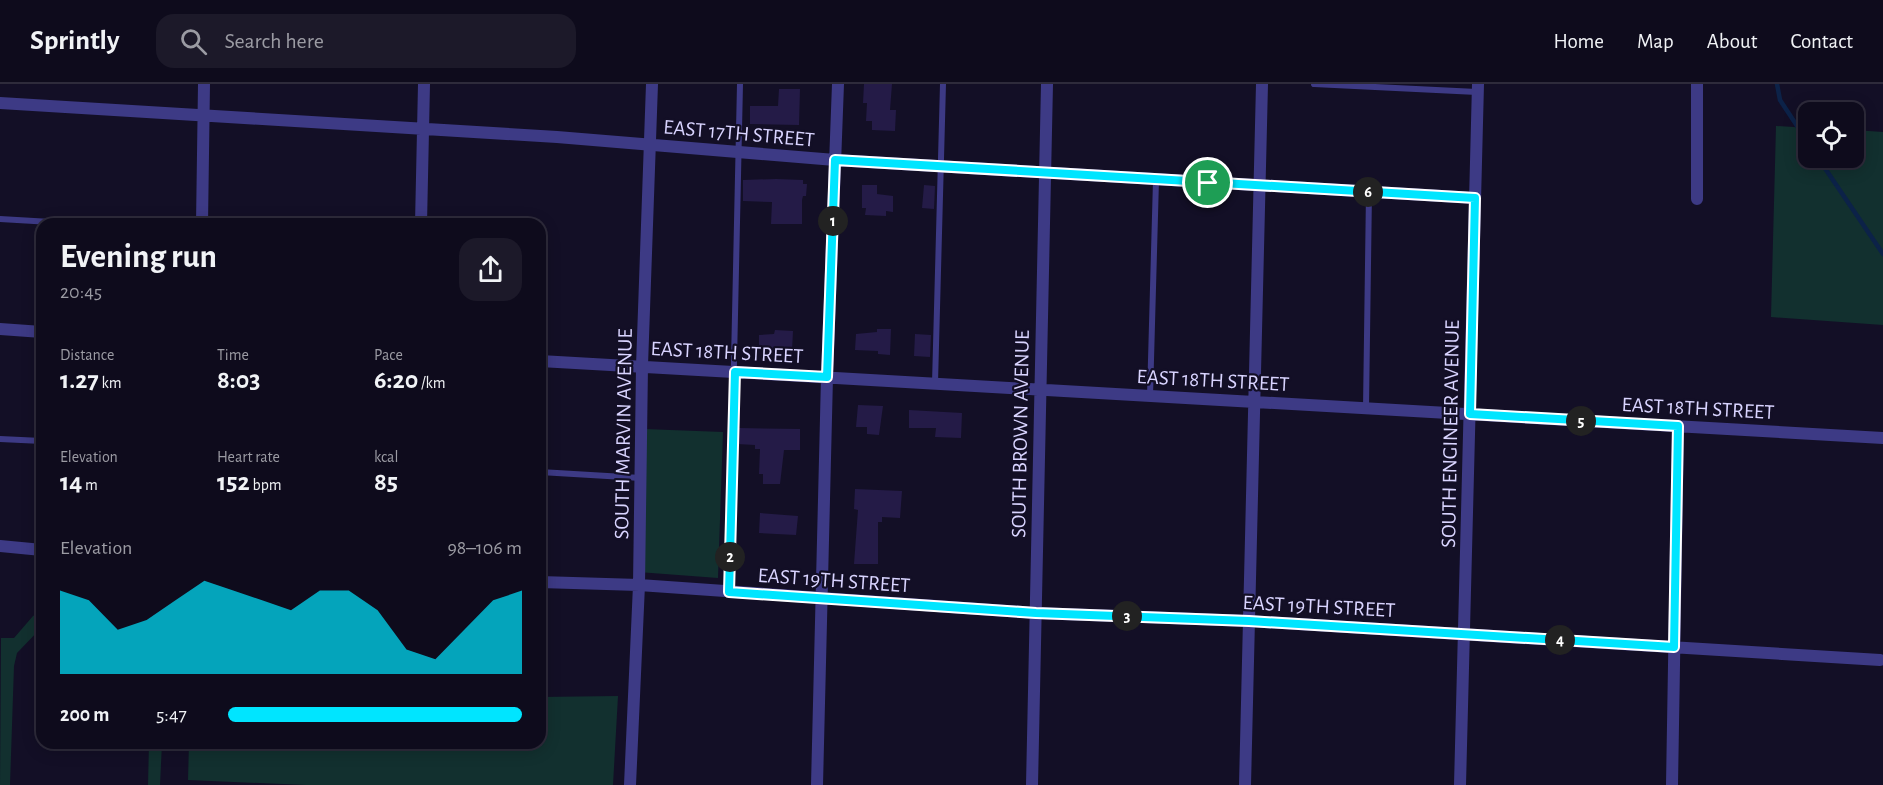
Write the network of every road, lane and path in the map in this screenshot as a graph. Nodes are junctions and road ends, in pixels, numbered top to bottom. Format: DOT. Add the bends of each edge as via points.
graph roads {
  1 [pos="204,84"];
  2 [pos="424,84"];
  3 [pos="652,84"];
  4 [pos="740,84"];
  5 [pos="838,84"];
  6 [pos="943,84"];
  7 [pos="1047,84"];
  8 [pos="1262,84"];
  9 [pos="1314,84"];
  10 [pos="1697,84"];
  11 [pos="1478,88"];
  12 [pos="0,103"];
  13 [pos="203,116"];
  14 [pos="423,129"];
  15 [pos="651,146"];
  16 [pos="739,153"];
  17 [pos="835,160"];
  18 [pos="941,167"];
  19 [pos="1045,173"];
  20 [pos="1155,180"];
  21 [pos="1259,186"];
  22 [pos="1369,192"];
  23 [pos="1475,198"];
  24 [pos="1697,200"];
  25 [pos="202,218"];
  26 [pos="421,218"];
  27 [pos="0,219"];
  28 [pos="36,221"];
  29 [pos="0,329"];
  30 [pos="36,332"];
  31 [pos="546,360"];
  32 [pos="642,366"];
  33 [pos="735,372"];
  34 [pos="827,377"];
  35 [pos="934,383"];
  36 [pos="1040,390"];
  37 [pos="1150,396"];
  38 [pos="1254,402"];
  39 [pos="1366,408"];
  40 [pos="1470,414"];
  41 [pos="1678,426"];
  42 [pos="1883,438"];
  43 [pos="0,439"];
  44 [pos="36,441"];
  45 [pos="546,472"];
  46 [pos="641,478"];
  47 [pos="0,546"];
  48 [pos="36,549"];
  49 [pos="546,582"];
  50 [pos="639,585"];
  51 [pos="729,592"];
  52 [pos="823,599"];
  53 [pos="1036,613"];
  54 [pos="1249,621"];
  55 [pos="1464,634"];
  56 [pos="1674,647"];
  57 [pos="1880,660"];
  58 [pos="630,785"];
  59 [pos="817,785"];
  60 [pos="1032,785"];
  61 [pos="1245,785"];
  62 [pos="1460,785"];
  63 [pos="1672,785"];
  1 -- 13 [label="street"];
  2 -- 14 [label="street"];
  3 -- 15 [label="street, SOUTH MARVIN AVENUE"];
  4 -- 16 [label="lane"];
  5 -- 17 [label="street"];
  6 -- 18 [label="lane"];
  7 -- 19 [label="street, SOUTH BROWN AVENUE"];
  8 -- 21 [label="street"];
  9 -- 11 [label="lane"];
  10 -- 24 [label="street"];
  11 -- 23 [label="street, SOUTH ENGINEER AVENUE"];
  12 -- 13 [label="street, EAST 17TH STREET"];
  13 -- 14 [label="street, EAST 17TH STREET"];
  13 -- 25 [label="street"];
  14 -- 15 [label="street, EAST 17TH STREET"];
  14 -- 26 [label="street"];
  15 -- 16 [label="street, EAST 17TH STREET"];
  15 -- 32 [label="street, SOUTH MARVIN AVENUE"];
  16 -- 17 [label="street, EAST 17TH STREET"];
  16 -- 33 [label="lane"];
  17 -- 18 [label="street, EAST 17TH STREET"];
  17 -- 34 [label="street"];
  18 -- 19 [label="street, EAST 17TH STREET"];
  18 -- 35 [label="lane"];
  19 -- 20 [label="street, EAST 17TH STREET"];
  19 -- 36 [label="street, SOUTH BROWN AVENUE"];
  20 -- 21 [label="street, EAST 17TH STREET"];
  20 -- 37 [label="lane"];
  21 -- 22 [label="street, EAST 17TH STREET"];
  21 -- 38 [label="street"];
  22 -- 23 [label="street, EAST 17TH STREET"];
  22 -- 39 [label="lane"];
  23 -- 40 [label="street, SOUTH ENGINEER AVENUE"];
  27 -- 28 [label="lane"];
  29 -- 30 [label="street"];
  31 -- 32 [label="street, EAST 18TH STREET"];
  32 -- 33 [label="street, EAST 18TH STREET"];
  32 -- 46 [label="street, SOUTH MARVIN AVENUE"];
  33 -- 34 [label="street, EAST 18TH STREET"];
  33 -- 51 [label="lane"];
  34 -- 35 [label="street, EAST 18TH STREET"];
  34 -- 52 [label="street"];
  35 -- 36 [label="street, EAST 18TH STREET"];
  36 -- 37 [label="street, EAST 18TH STREET"];
  36 -- 53 [label="street, SOUTH BROWN AVENUE"];
  37 -- 38 [label="street, EAST 18TH STREET"];
  38 -- 39 [label="street, EAST 18TH STREET"];
  38 -- 54 [label="street"];
  39 -- 40 [label="street, EAST 18TH STREET"];
  40 -- 41 [label="street, EAST 18TH STREET"];
  40 -- 55 [label="street, SOUTH ENGINEER AVENUE"];
  41 -- 42 [label="street, EAST 18TH STREET"];
  41 -- 56 [label="street"];
  43 -- 44 [label="lane"];
  45 -- 46 [label="lane"];
  46 -- 50 [label="street, SOUTH MARVIN AVENUE"];
  47 -- 48 [label="street"];
  49 -- 50 [label="street, EAST 19TH STREET"];
  50 -- 51 [label="street, EAST 19TH STREET"];
  50 -- 58 [label="street, SOUTH MARVIN AVENUE"];
  51 -- 52 [label="street, EAST 19TH STREET"];
  52 -- 53 [label="street, EAST 19TH STREET"];
  52 -- 59 [label="street"];
  53 -- 54 [label="street, EAST 19TH STREET"];
  53 -- 60 [label="street, SOUTH BROWN AVENUE"];
  54 -- 55 [label="street, EAST 19TH STREET"];
  54 -- 61 [label="street"];
  55 -- 56 [label="street, EAST 19TH STREET"];
  55 -- 62 [label="street, SOUTH ENGINEER AVENUE"];
  56 -- 57 [label="street, EAST 19TH STREET"];
  56 -- 63 [label="street"];
}
